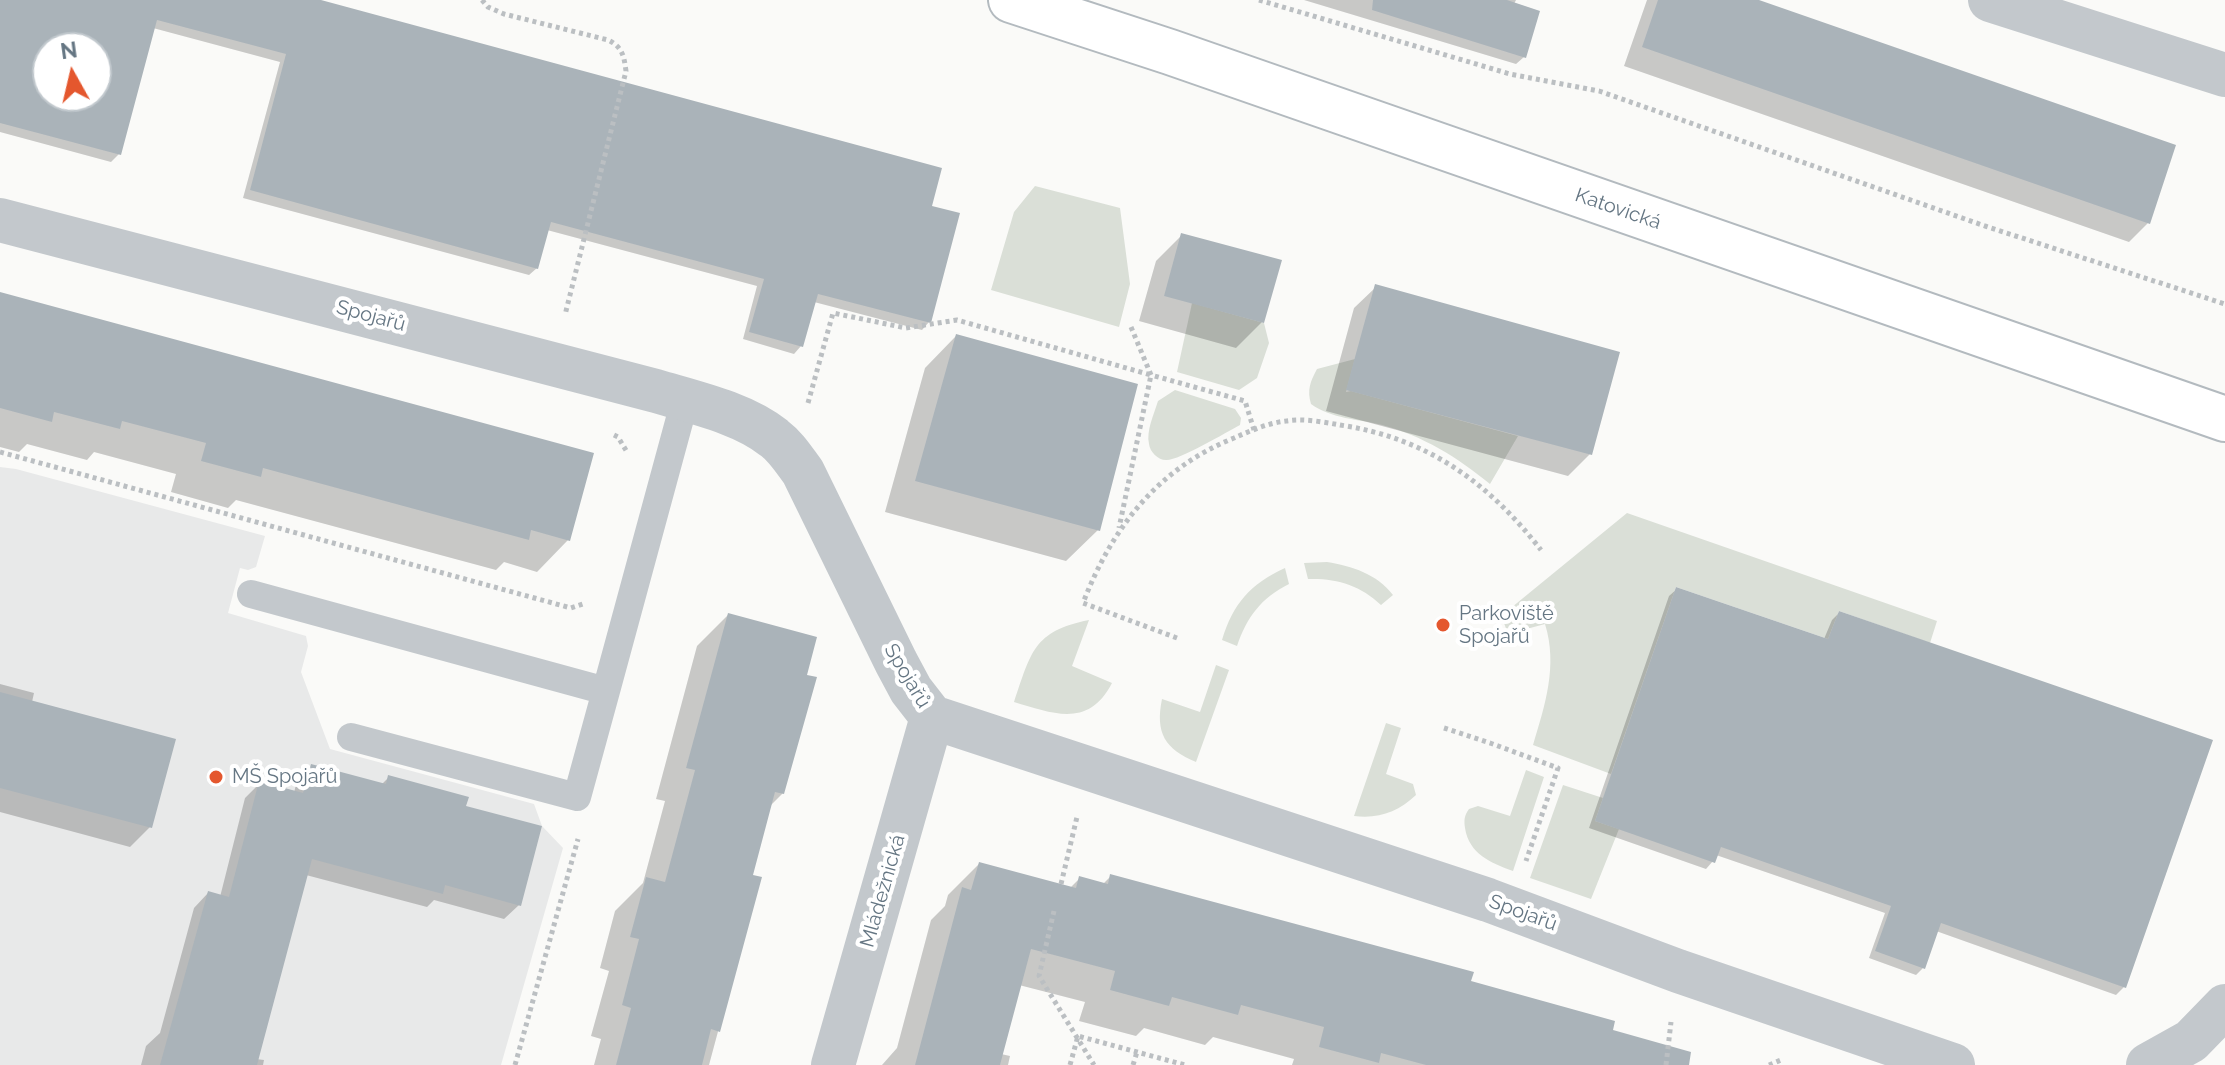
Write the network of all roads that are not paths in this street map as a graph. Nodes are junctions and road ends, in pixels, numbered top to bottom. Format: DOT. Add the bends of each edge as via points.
graph roads {
  1 [pos="1011,0"];
  2 [pos="1990,0"];
  3 [pos="2225,75"];
  4 [pos="0,220"];
  5 [pos="685,400"];
  6 [pos="2225,419"];
  7 [pos="251,594"];
  8 [pos="606,691"];
  9 [pos="932,717"];
  10 [pos="351,737"];
  11 [pos="2225,1006"];
  12 [pos="833,1065"];
  13 [pos="1953,1065"];
  14 [pos="2148,1065"];
  1 -- 6 [label="main road, Katovická"];
  2 -- 3 [label="street"];
  4 -- 5 [label="street, Spojařů"];
  5 -- 8 [label="lane"];
  5 -- 9 [label="street, Spojařů" via="739,419 773,437 790,454 901,672"];
  7 -- 8 [label="lane"];
  8 -- 10 [label="lane" via="577,797"];
  9 -- 12 [label="street, Mládežnická"];
  9 -- 13 [label="street, Spojařů" via="1510,908"];
  11 -- 14 [label="street" via="2191,1041"];
}
